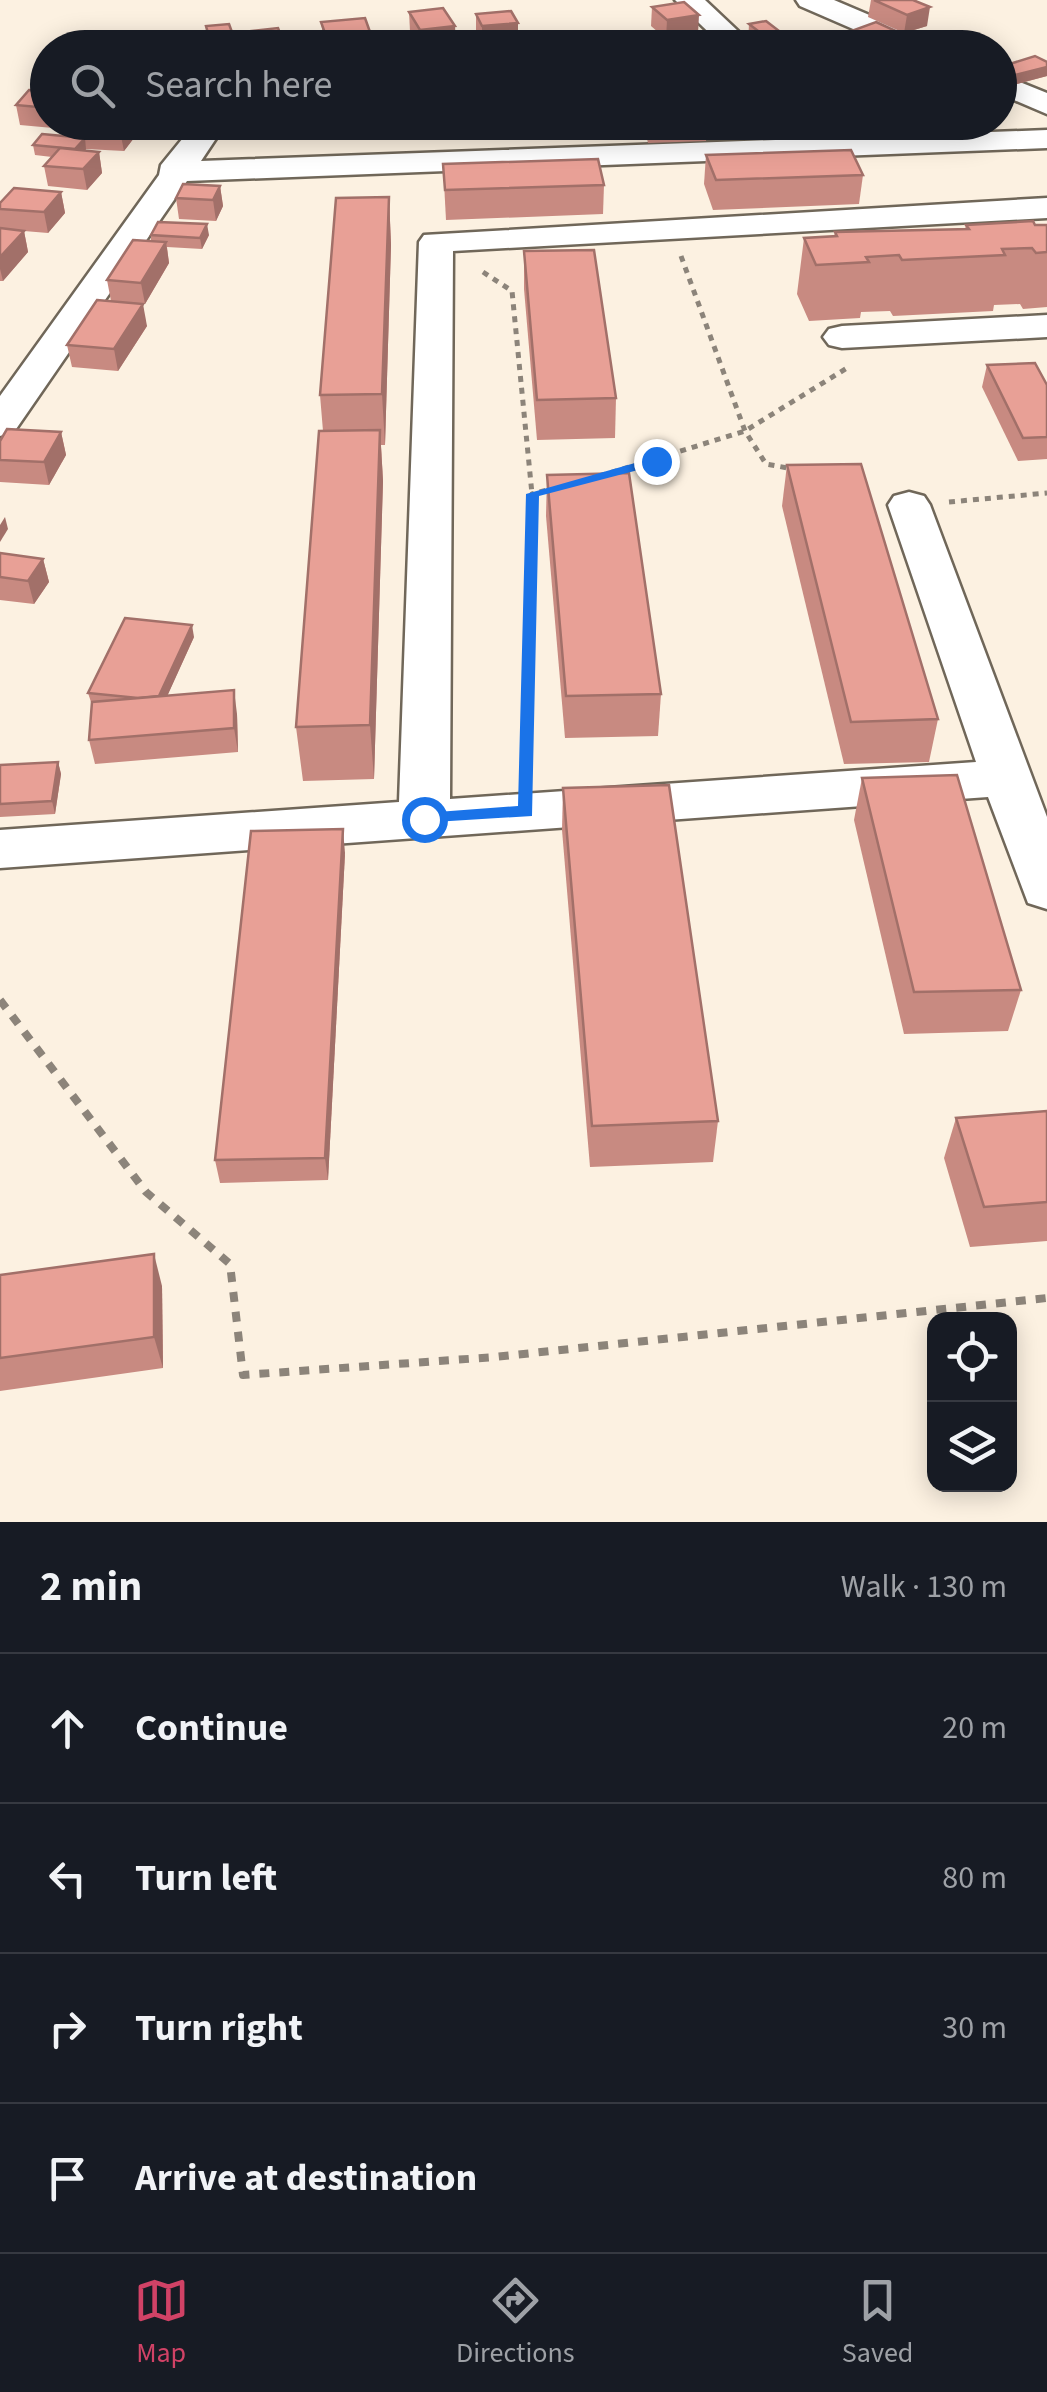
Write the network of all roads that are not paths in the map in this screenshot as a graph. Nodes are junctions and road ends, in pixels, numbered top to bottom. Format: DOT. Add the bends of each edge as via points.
graph roads {
  1 [pos="689,0"];
  2 [pos="810,0"];
  3 [pos="722,30"];
  4 [pos="881,30"];
  5 [pos="1017,91"];
  6 [pos="1047,106"];
  7 [pos="1017,138"];
  8 [pos="1047,139"];
  9 [pos="198,140"];
  10 [pos="591,140"];
  11 [pos="776,140"];
  12 [pos="602,157"];
  13 [pos="173,172"];
  14 [pos="1047,208"];
  15 [pos="1047,326"];
  16 [pos="842,338"];
  17 [pos="0,424"];
  18 [pos="909,505"];
  19 [pos="1006,778"];
  20 [pos="424,819"];
  21 [pos="0,849"];
  22 [pos="1047,889"];
  1 -- 3 [label="street"];
  2 -- 4 [label="street"];
  5 -- 6 [label="street"];
  7 -- 8 [label="street"];
  9 -- 13 [label="street"];
  10 -- 12 [label="street"];
  11 -- 12 [label="street"];
  12 -- 13 [label="street"];
  13 -- 17 [label="street"];
  14 -- 20 [label="street" via="436,242"];
  15 -- 16 [label="street"];
  18 -- 19 [label="street"];
  19 -- 20 [label="street"];
  19 -- 22 [label="street"];
  20 -- 21 [label="street"];
}
